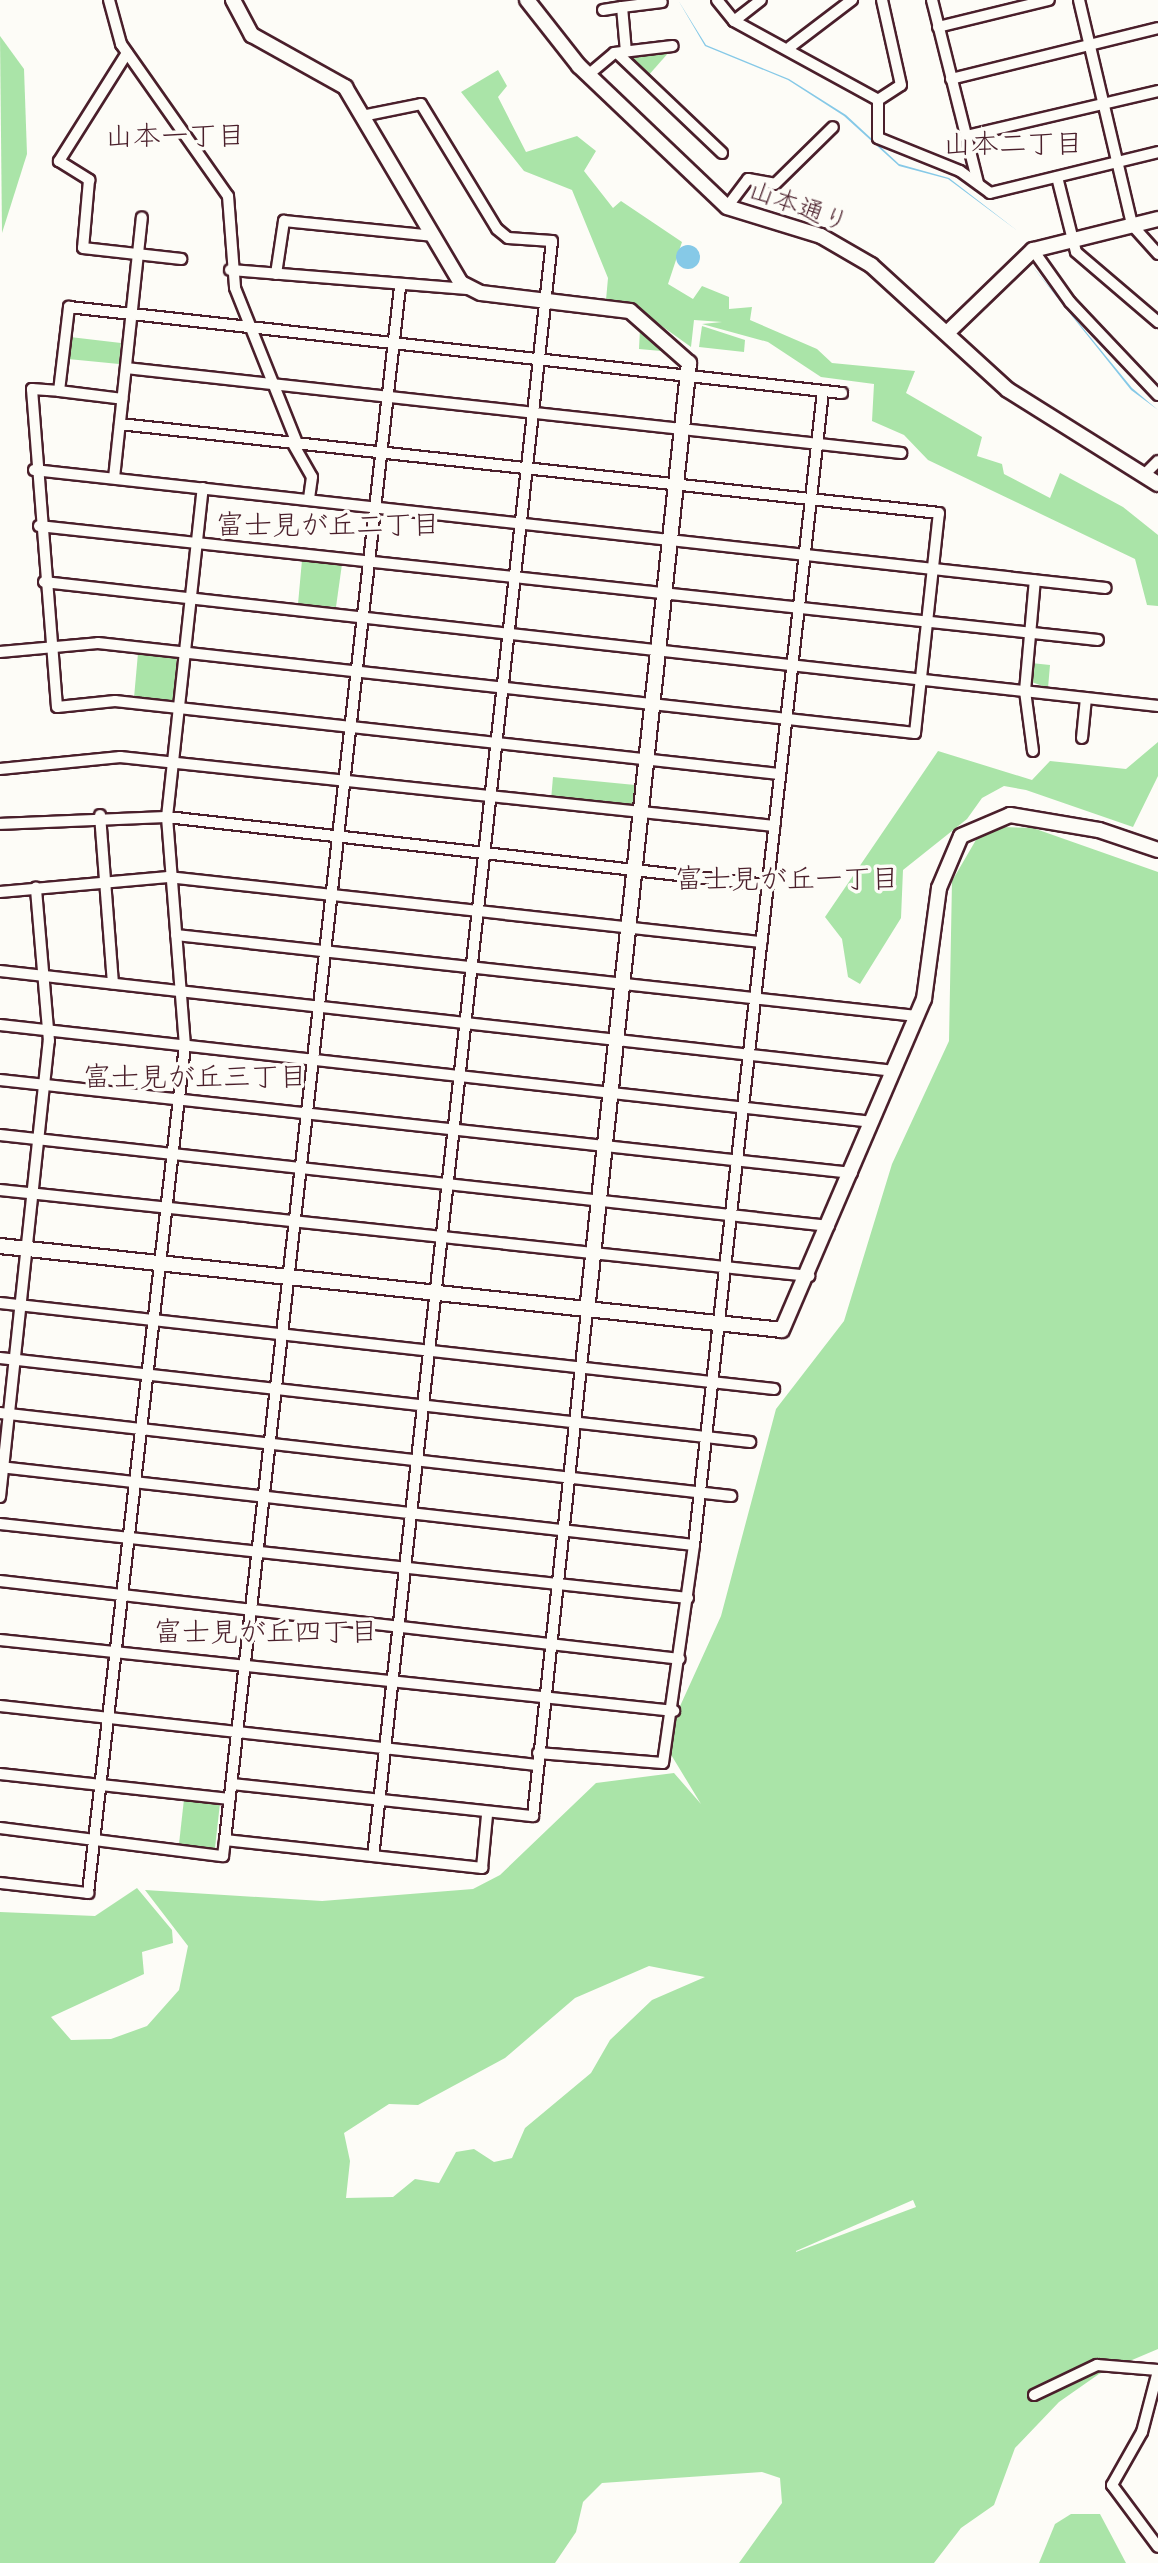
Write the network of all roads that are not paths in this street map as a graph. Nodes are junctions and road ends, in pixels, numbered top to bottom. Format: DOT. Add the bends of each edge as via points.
graph roads {
  1 [pos="109,0"];
  2 [pos="233,0"];
  3 [pos="527,0"];
  4 [pos="717,0"];
  5 [pos="761,0"];
  6 [pos="852,0"];
  7 [pos="882,0"];
  8 [pos="932,0"];
  9 [pos="1049,0"];
  10 [pos="1079,0"];
  11 [pos="662,2"];
  12 [pos="622,7"];
  13 [pos="603,10"];
  14 [pos="734,21"];
  15 [pos="938,27"];
  16 [pos="1158,28"];
  17 [pos="673,46"];
  18 [pos="1089,46"];
  19 [pos="790,47"];
  20 [pos="127,53"];
  21 [pos="622,53"];
  22 [pos="588,75"];
  23 [pos="951,79"];
  24 [pos="1158,91"];
  25 [pos="878,100"];
  26 [pos="1103,104"];
  27 [pos="362,116"];
  28 [pos="833,127"];
  29 [pos="966,136"];
  30 [pos="1158,152"];
  31 [pos="722,153"];
  32 [pos="1117,162"];
  33 [pos="1057,177"];
  34 [pos="978,183"];
  35 [pos="727,207"];
  36 [pos="142,217"];
  37 [pos="1158,219"];
  38 [pos="1132,225"];
  39 [pos="434,236"];
  40 [pos="1072,239"];
  41 [pos="1033,250"];
  42 [pos="1158,254"];
  43 [pos="139,255"];
  44 [pos="181,259"];
  45 [pos="230,270"];
  46 [pos="276,274"];
  47 [pos="400,287"];
  48 [pos="468,289"];
  49 [pos="545,301"];
  50 [pos="133,314"];
  51 [pos="1158,322"];
  52 [pos="250,327"];
  53 [pos="947,333"];
  54 [pos="393,342"];
  55 [pos="539,359"];
  56 [pos="126,368"];
  57 [pos="688,376"];
  58 [pos="274,384"];
  59 [pos="59,391"];
  60 [pos="823,391"];
  61 [pos="842,393"];
  62 [pos="1158,395"];
  63 [pos="387,398"];
  64 [pos="123,399"];
  65 [pos="533,415"];
  66 [pos="120,424"];
  67 [pos="683,430"];
  68 [pos="294,443"];
  69 [pos="817,445"];
  70 [pos="901,453"];
  71 [pos="381,454"];
  72 [pos="1158,461"];
  73 [pos="34,470"];
  74 [pos="527,470"];
  75 [pos="1143,476"];
  76 [pos="114,478"];
  77 [pos="1158,484"];
  78 [pos="677,486"];
  79 [pos="203,488"];
  80 [pos="309,499"];
  81 [pos="810,500"];
  82 [pos="375,507"];
  83 [pos="521,523"];
  84 [pos="39,526"];
  85 [pos="671,539"];
  86 [pos="197,543"];
  87 [pos="804,554"];
  88 [pos="369,563"];
  89 [pos="933,568"];
  90 [pos="515,580"];
  91 [pos="1035,580"];
  92 [pos="44,582"];
  93 [pos="1106,588"];
  94 [pos="665,594"];
  95 [pos="191,597"];
  96 [pos="798,608"];
  97 [pos="363,615"];
  98 [pos="927,624"];
  99 [pos="509,632"];
  100 [pos="1030,634"];
  101 [pos="1098,640"];
  102 [pos="49,647"];
  103 [pos="659,649"];
  104 [pos="0,652"];
  105 [pos="185,652"];
  106 [pos="792,664"];
  107 [pos="357,671"];
  108 [pos="922,679"];
  109 [pos="503,688"];
  110 [pos="1025,691"];
  111 [pos="1086,698"];
  112 [pos="653,704"];
  113 [pos="1158,706"];
  114 [pos="179,707"];
  115 [pos="786,719"];
  116 [pos="350,728"];
  117 [pos="1082,738"];
  118 [pos="496,743"];
  119 [pos="1033,751"];
  120 [pos="646,760"];
  121 [pos="173,761"];
  122 [pos="0,769"];
  123 [pos="779,774"];
  124 [pos="344,781"];
  125 [pos="490,798"];
  126 [pos="641,814"];
  127 [pos="100,815"];
  128 [pos="167,817"];
  129 [pos="0,824"];
  130 [pos="774,826"];
  131 [pos="338,835"];
  132 [pos="1158,850"];
  133 [pos="485,853"];
  134 [pos="634,870"];
  135 [pos="172,878"];
  136 [pos="106,883"];
  137 [pos="767,885"];
  138 [pos="36,888"];
  139 [pos="0,892"];
  140 [pos="332,895"];
  141 [pos="478,910"];
  142 [pos="628,927"];
  143 [pos="176,935"];
  144 [pos="761,942"];
  145 [pos="326,951"];
  146 [pos="472,967"];
  147 [pos="0,971"];
  148 [pos="44,976"];
  149 [pos="113,983"];
  150 [pos="622,983"];
  151 [pos="181,991"];
  152 [pos="754,998"];
  153 [pos="319,1008"];
  154 [pos="917,1016"];
  155 [pos="466,1022"];
  156 [pos="0,1025"];
  157 [pos="49,1031"];
  158 [pos="616,1039"];
  159 [pos="185,1046"];
  160 [pos="748,1054"];
  161 [pos="314,1060"];
  162 [pos="894,1071"];
  163 [pos="460,1076"];
  164 [pos="0,1080"];
  165 [pos="44,1085"];
  166 [pos="610,1093"];
  167 [pos="178,1102"];
  168 [pos="742,1108"];
  169 [pos="307,1115"];
  170 [pos="873,1122"];
  171 [pos="453,1131"];
  172 [pos="0,1135"];
  173 [pos="39,1139"];
  174 [pos="604,1147"];
  175 [pos="172,1155"];
  176 [pos="736,1160"];
  177 [pos="302,1170"];
  178 [pos="852,1173"];
  179 [pos="447,1187"];
  180 [pos="0,1190"];
  181 [pos="34,1193"];
  182 [pos="599,1201"];
  183 [pos="166,1209"];
  184 [pos="730,1216"];
  185 [pos="296,1222"];
  186 [pos="829,1226"];
  187 [pos="442,1238"];
  188 [pos="0,1246"];
  189 [pos="28,1249"];
  190 [pos="593,1256"];
  191 [pos="160,1264"];
  192 [pos="724,1268"];
  193 [pos="809,1276"];
  194 [pos="289,1279"];
  195 [pos="435,1295"];
  196 [pos="0,1303"];
  197 [pos="22,1305"];
  198 [pos="587,1311"];
  199 [pos="154,1319"];
  200 [pos="718,1327"];
  201 [pos="283,1333"];
  202 [pos="429,1350"];
  203 [pos="0,1358"];
  204 [pos="16,1360"];
  205 [pos="580,1368"];
  206 [pos="147,1375"];
  207 [pos="711,1383"];
  208 [pos="774,1389"];
  209 [pos="277,1390"];
  210 [pos="423,1406"];
  211 [pos="5,1413"];
  212 [pos="574,1423"];
  213 [pos="141,1427"];
  214 [pos="705,1437"];
  215 [pos="750,1442"];
  216 [pos="271,1443"];
  217 [pos="417,1461"];
  218 [pos="2,1467"];
  219 [pos="567,1476"];
  220 [pos="135,1482"];
  221 [pos="700,1492"];
  222 [pos="265,1496"];
  223 [pos="731,1496"];
  224 [pos="0,1497"];
  225 [pos="411,1513"];
  226 [pos="0,1524"];
  227 [pos="561,1530"];
  228 [pos="129,1536"];
  229 [pos="694,1545"];
  230 [pos="258,1551"];
  231 [pos="405,1568"];
  232 [pos="0,1581"];
  233 [pos="555,1585"];
  234 [pos="122,1594"];
  235 [pos="688,1598"];
  236 [pos="251,1609"];
  237 [pos="399,1625"];
  238 [pos="0,1640"];
  239 [pos="548,1642"];
  240 [pos="116,1651"];
  241 [pos="680,1659"];
  242 [pos="245,1668"];
  243 [pos="392,1683"];
  244 [pos="543,1699"];
  245 [pos="0,1706"];
  246 [pos="674,1711"];
  247 [pos="109,1717"];
  248 [pos="238,1730"];
  249 [pos="385,1747"];
  250 [pos="538,1753"];
  251 [pos="537,1765"];
  252 [pos="0,1774"];
  253 [pos="232,1784"];
  254 [pos="101,1786"];
  255 [pos="230,1799"];
  256 [pos="379,1802"];
  257 [pos="487,1815"];
  258 [pos="0,1828"];
  259 [pos="94,1840"];
  260 [pos="225,1840"];
  261 [pos="373,1856"];
  262 [pos="0,1883"];
  263 [pos="1158,2370"];
  264 [pos="1034,2395"];
  265 [pos="1158,2547"];
  1 -- 20 [label="street"];
  2 -- 27 [label="street" via="252,35 332,75"];
  3 -- 22 [label="street, 山本通り"];
  4 -- 14 [label="street"];
  5 -- 14 [label="street"];
  6 -- 19 [label="street"];
  7 -- 25 [label="street" via="901,85"];
  8 -- 15 [label="street"];
  9 -- 15 [label="street"];
  10 -- 18 [label="street"];
  11 -- 12 [label="street"];
  12 -- 13 [label="street"];
  12 -- 21 [label="street"];
  14 -- 19 [label="street"];
  15 -- 23 [label="street"];
  16 -- 18 [label="street"];
  17 -- 21 [label="street"];
  18 -- 23 [label="street"];
  18 -- 26 [label="street"];
  19 -- 25 [label="street"];
  20 -- 43 [label="street" via="59,161 89,180 83,248"];
  20 -- 45 [label="street" via="228,196"];
  21 -- 22 [label="street"];
  21 -- 31 [label="street"];
  22 -- 35 [label="street, 山本通り"];
  23 -- 29 [label="street"];
  24 -- 26 [label="street"];
  25 -- 34 [label="street" via="878,138"];
  26 -- 29 [label="street"];
  26 -- 32 [label="street"];
  27 -- 39 [label="street"];
  27 -- 49 [label="street" via="421,104 497,229 508,238 552,241"];
  28 -- 35 [label="street" via="775,184 748,179"];
  29 -- 34 [label="street"];
  30 -- 32 [label="street"];
  32 -- 33 [label="street"];
  32 -- 38 [label="street"];
  33 -- 34 [label="street" via="990,193"];
  33 -- 40 [label="street"];
  35 -- 53 [label="street, 山本通り" via="847,250"];
  36 -- 43 [label="street"];
  37 -- 38 [label="street"];
  38 -- 40 [label="street"];
  38 -- 42 [label="street"];
  39 -- 46 [label="street" via="284,221"];
  39 -- 48 [label="street"];
  40 -- 41 [label="street"];
  40 -- 51 [label="street" via="1076,252"];
  41 -- 53 [label="street"];
  41 -- 62 [label="street" via="1070,302"];
  43 -- 44 [label="street"];
  43 -- 50 [label="street"];
  45 -- 46 [label="street"];
  45 -- 52 [label="street"];
  46 -- 47 [label="street"];
  47 -- 48 [label="street"];
  47 -- 54 [label="street"];
  48 -- 49 [label="street"];
  49 -- 55 [label="street"];
  49 -- 57 [label="street" via="639,316 686,357"];
  50 -- 52 [label="street"];
  50 -- 56 [label="street"];
  50 -- 59 [label="street" via="69,307"];
  52 -- 54 [label="street"];
  52 -- 58 [label="street"];
  53 -- 75 [label="street, 山本通り" via="1036,410"];
  54 -- 55 [label="street"];
  54 -- 63 [label="street"];
  55 -- 57 [label="street"];
  55 -- 65 [label="street"];
  56 -- 58 [label="street"];
  56 -- 64 [label="street"];
  57 -- 60 [label="street"];
  57 -- 67 [label="street"];
  58 -- 63 [label="street"];
  58 -- 68 [label="street"];
  59 -- 64 [label="street"];
  59 -- 73 [label="street" via="32,389"];
  60 -- 61 [label="street"];
  60 -- 69 [label="street"];
  63 -- 65 [label="street"];
  63 -- 71 [label="street"];
  64 -- 66 [label="street"];
  65 -- 67 [label="street"];
  65 -- 74 [label="street"];
  66 -- 68 [label="street"];
  66 -- 76 [label="street"];
  67 -- 69 [label="street"];
  67 -- 78 [label="street"];
  68 -- 71 [label="street"];
  68 -- 80 [label="street" via="312,477"];
  69 -- 70 [label="street"];
  69 -- 81 [label="street"];
  71 -- 74 [label="street"];
  71 -- 82 [label="street"];
  72 -- 75 [label="street"];
  73 -- 76 [label="street"];
  73 -- 84 [label="street"];
  74 -- 78 [label="street"];
  74 -- 83 [label="street"];
  75 -- 77 [label="street, 山本通り"];
  76 -- 79 [label="street"];
  78 -- 81 [label="street"];
  78 -- 85 [label="street"];
  79 -- 80 [label="street"];
  79 -- 86 [label="street"];
  80 -- 82 [label="street"];
  81 -- 87 [label="street"];
  81 -- 89 [label="street" via="939,513"];
  82 -- 83 [label="street"];
  82 -- 88 [label="street"];
  83 -- 85 [label="street"];
  83 -- 90 [label="street"];
  84 -- 86 [label="street"];
  84 -- 92 [label="street"];
  85 -- 87 [label="street"];
  85 -- 94 [label="street"];
  86 -- 88 [label="street"];
  86 -- 95 [label="street"];
  87 -- 89 [label="street"];
  87 -- 96 [label="street"];
  88 -- 90 [label="street"];
  88 -- 97 [label="street"];
  89 -- 91 [label="street"];
  89 -- 98 [label="street"];
  90 -- 94 [label="street"];
  90 -- 99 [label="street"];
  91 -- 93 [label="street"];
  91 -- 100 [label="street"];
  92 -- 95 [label="street"];
  92 -- 102 [label="street"];
  94 -- 96 [label="street"];
  94 -- 103 [label="street"];
  95 -- 97 [label="street"];
  95 -- 105 [label="street"];
  96 -- 98 [label="street"];
  96 -- 106 [label="street"];
  97 -- 99 [label="street"];
  97 -- 107 [label="street"];
  98 -- 100 [label="street"];
  98 -- 108 [label="street"];
  99 -- 103 [label="street"];
  99 -- 109 [label="street"];
  100 -- 101 [label="street"];
  100 -- 110 [label="street"];
  102 -- 104 [label="street"];
  102 -- 105 [label="street" via="98,643"];
  102 -- 114 [label="street" via="57,707 115,701"];
  103 -- 106 [label="street"];
  103 -- 112 [label="street"];
  105 -- 107 [label="street"];
  105 -- 114 [label="street"];
  106 -- 108 [label="street"];
  106 -- 115 [label="street"];
  107 -- 109 [label="street"];
  107 -- 116 [label="street"];
  108 -- 110 [label="street"];
  108 -- 115 [label="street" via="915,733"];
  109 -- 112 [label="street"];
  109 -- 118 [label="street"];
  110 -- 111 [label="street"];
  110 -- 119 [label="street"];
  111 -- 113 [label="street"];
  111 -- 117 [label="street"];
  112 -- 115 [label="street"];
  112 -- 120 [label="street"];
  114 -- 116 [label="street"];
  114 -- 121 [label="street"];
  115 -- 123 [label="street"];
  116 -- 118 [label="street"];
  116 -- 124 [label="street"];
  118 -- 120 [label="street"];
  118 -- 125 [label="street"];
  120 -- 123 [label="street"];
  120 -- 126 [label="street"];
  121 -- 122 [label="street" via="120,757"];
  121 -- 124 [label="street"];
  121 -- 128 [label="street"];
  123 -- 130 [label="street"];
  124 -- 125 [label="street"];
  124 -- 131 [label="street"];
  125 -- 126 [label="street"];
  125 -- 133 [label="street"];
  126 -- 130 [label="street"];
  126 -- 134 [label="street"];
  127 -- 128 [label="street"];
  127 -- 129 [label="street"];
  127 -- 136 [label="street"];
  128 -- 131 [label="street"];
  128 -- 135 [label="street"];
  130 -- 137 [label="street"];
  131 -- 133 [label="street"];
  131 -- 140 [label="street"];
  132 -- 154 [label="street" via="1099,830 1010,815 961,836 939,888 935,957"];
  133 -- 134 [label="street"];
  133 -- 141 [label="street"];
  134 -- 137 [label="street"];
  134 -- 142 [label="street"];
  135 -- 136 [label="street"];
  135 -- 140 [label="street"];
  135 -- 143 [label="street"];
  136 -- 138 [label="street"];
  136 -- 149 [label="street"];
  137 -- 144 [label="street"];
  138 -- 139 [label="street"];
  138 -- 148 [label="street"];
  140 -- 141 [label="street"];
  140 -- 145 [label="street"];
  141 -- 142 [label="street"];
  141 -- 146 [label="street"];
  142 -- 144 [label="street"];
  142 -- 150 [label="street"];
  143 -- 145 [label="street"];
  143 -- 151 [label="street"];
  144 -- 152 [label="street"];
  145 -- 146 [label="street"];
  145 -- 153 [label="street"];
  146 -- 150 [label="street"];
  146 -- 155 [label="street"];
  147 -- 148 [label="street"];
  148 -- 149 [label="street"];
  148 -- 157 [label="street"];
  149 -- 151 [label="street"];
  150 -- 152 [label="street"];
  150 -- 158 [label="street"];
  151 -- 153 [label="street"];
  151 -- 159 [label="street"];
  152 -- 154 [label="street"];
  152 -- 160 [label="street"];
  153 -- 155 [label="street"];
  153 -- 161 [label="street"];
  154 -- 162 [label="street"];
  155 -- 158 [label="street"];
  155 -- 163 [label="street"];
  156 -- 157 [label="street"];
  157 -- 159 [label="street"];
  157 -- 165 [label="street"];
  158 -- 160 [label="street"];
  158 -- 166 [label="street"];
  159 -- 161 [label="street"];
  159 -- 167 [label="street"];
  160 -- 162 [label="street"];
  160 -- 168 [label="street"];
  161 -- 163 [label="street"];
  161 -- 169 [label="street"];
  162 -- 170 [label="street"];
  163 -- 166 [label="street"];
  163 -- 171 [label="street"];
  164 -- 165 [label="street"];
  165 -- 167 [label="street"];
  165 -- 173 [label="street"];
  166 -- 168 [label="street"];
  166 -- 174 [label="street"];
  167 -- 169 [label="street"];
  167 -- 175 [label="street"];
  168 -- 170 [label="street"];
  168 -- 176 [label="street"];
  169 -- 171 [label="street"];
  169 -- 177 [label="street"];
  170 -- 178 [label="street"];
  171 -- 174 [label="street"];
  171 -- 179 [label="street"];
  172 -- 173 [label="street"];
  173 -- 175 [label="street"];
  173 -- 181 [label="street"];
  174 -- 176 [label="street"];
  174 -- 182 [label="street"];
  175 -- 177 [label="street"];
  175 -- 183 [label="street"];
  176 -- 178 [label="street"];
  176 -- 184 [label="street"];
  177 -- 179 [label="street"];
  177 -- 185 [label="street"];
  178 -- 186 [label="street"];
  179 -- 182 [label="street"];
  179 -- 187 [label="street"];
  180 -- 181 [label="street"];
  181 -- 183 [label="street"];
  181 -- 189 [label="street"];
  182 -- 184 [label="street"];
  182 -- 190 [label="street"];
  183 -- 185 [label="street"];
  183 -- 191 [label="street"];
  184 -- 186 [label="street"];
  184 -- 192 [label="street"];
  185 -- 187 [label="street"];
  185 -- 194 [label="street"];
  186 -- 193 [label="street"];
  187 -- 190 [label="street"];
  187 -- 195 [label="street"];
  188 -- 189 [label="street"];
  189 -- 191 [label="street"];
  189 -- 197 [label="street"];
  190 -- 192 [label="street"];
  190 -- 198 [label="street"];
  191 -- 194 [label="street"];
  191 -- 199 [label="street"];
  192 -- 193 [label="street"];
  192 -- 200 [label="street"];
  193 -- 200 [label="street" via="782,1330"];
  194 -- 195 [label="street"];
  194 -- 201 [label="street"];
  195 -- 198 [label="street"];
  195 -- 202 [label="street"];
  196 -- 197 [label="street"];
  197 -- 199 [label="street"];
  197 -- 204 [label="street"];
  198 -- 200 [label="street"];
  198 -- 205 [label="street"];
  199 -- 201 [label="street"];
  199 -- 206 [label="street"];
  200 -- 207 [label="street"];
  201 -- 202 [label="street"];
  201 -- 209 [label="street"];
  202 -- 205 [label="street"];
  202 -- 210 [label="street"];
  203 -- 204 [label="street"];
  204 -- 206 [label="street"];
  204 -- 211 [label="street"];
  205 -- 207 [label="street"];
  205 -- 212 [label="street"];
  206 -- 209 [label="street"];
  206 -- 213 [label="street"];
  207 -- 208 [label="street"];
  207 -- 214 [label="street"];
  209 -- 210 [label="street"];
  209 -- 216 [label="street"];
  210 -- 212 [label="street"];
  210 -- 217 [label="street"];
  211 -- 213 [label="street"];
  211 -- 218 [label="street"];
  212 -- 214 [label="street"];
  212 -- 219 [label="street"];
  213 -- 216 [label="street"];
  213 -- 220 [label="street"];
  214 -- 215 [label="street"];
  214 -- 221 [label="street"];
  216 -- 217 [label="street"];
  216 -- 222 [label="street"];
  217 -- 219 [label="street"];
  217 -- 225 [label="street"];
  218 -- 220 [label="street"];
  218 -- 224 [label="street"];
  219 -- 221 [label="street"];
  219 -- 227 [label="street"];
  220 -- 222 [label="street"];
  220 -- 228 [label="street"];
  221 -- 223 [label="street"];
  221 -- 229 [label="street"];
  222 -- 225 [label="street"];
  222 -- 230 [label="street"];
  225 -- 227 [label="street"];
  225 -- 231 [label="street"];
  226 -- 228 [label="street"];
  227 -- 229 [label="street"];
  227 -- 233 [label="street"];
  228 -- 230 [label="street"];
  228 -- 234 [label="street"];
  229 -- 235 [label="street"];
  230 -- 231 [label="street"];
  230 -- 236 [label="street"];
  231 -- 233 [label="street"];
  231 -- 237 [label="street"];
  232 -- 234 [label="street"];
  233 -- 235 [label="street"];
  233 -- 239 [label="street"];
  234 -- 236 [label="street"];
  234 -- 240 [label="street"];
  235 -- 241 [label="street"];
  236 -- 237 [label="street"];
  236 -- 242 [label="street"];
  237 -- 239 [label="street"];
  237 -- 243 [label="street"];
  238 -- 240 [label="street"];
  239 -- 241 [label="street"];
  239 -- 244 [label="street"];
  240 -- 242 [label="street"];
  240 -- 247 [label="street"];
  241 -- 246 [label="street"];
  242 -- 243 [label="street"];
  242 -- 248 [label="street"];
  243 -- 244 [label="street"];
  243 -- 249 [label="street"];
  244 -- 246 [label="street"];
  244 -- 250 [label="street"];
  245 -- 247 [label="street"];
  246 -- 250 [label="street" via="669,1755 656,1767"];
  247 -- 248 [label="street"];
  247 -- 254 [label="street"];
  248 -- 249 [label="street"];
  248 -- 253 [label="street"];
  249 -- 251 [label="street"];
  249 -- 256 [label="street"];
  250 -- 251 [label="street"];
  251 -- 257 [label="street" via="533,1816"];
  252 -- 254 [label="street"];
  253 -- 255 [label="street"];
  253 -- 256 [label="street"];
  254 -- 255 [label="street"];
  254 -- 259 [label="street"];
  255 -- 260 [label="street"];
  256 -- 257 [label="street"];
  256 -- 261 [label="street"];
  257 -- 261 [label="street" via="482,1868"];
  258 -- 259 [label="street"];
  259 -- 260 [label="street" via="223,1856"];
  259 -- 262 [label="street" via="88,1893"];
  260 -- 261 [label="street"];
  263 -- 264 [label="street" via="1097,2365"];
  263 -- 265 [label="street" via="1142,2432 1112,2485"];
}
